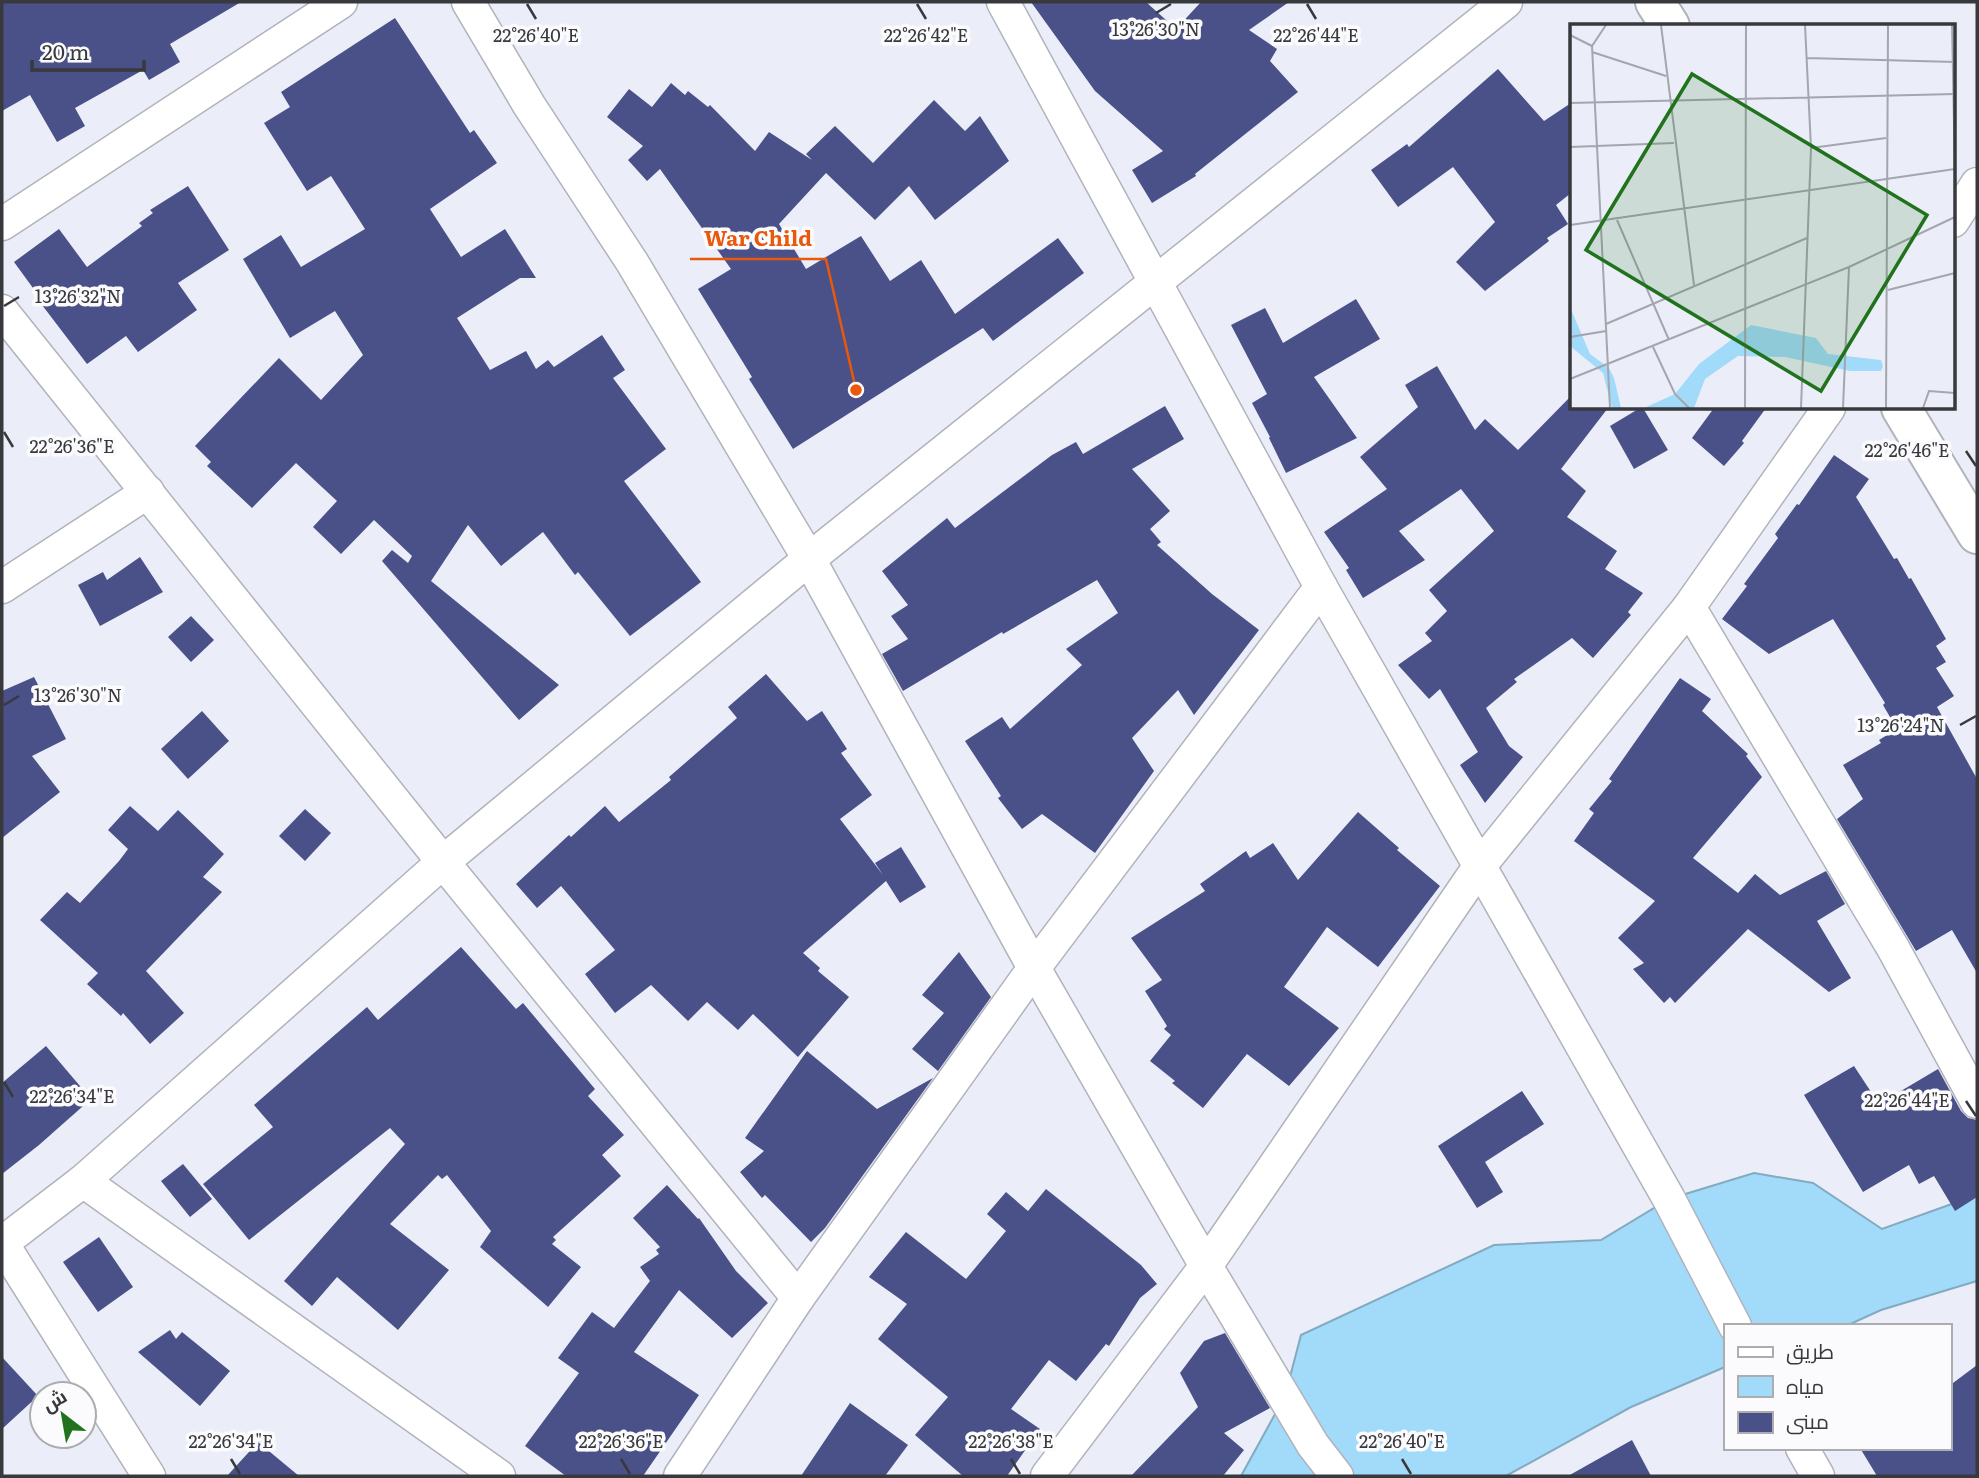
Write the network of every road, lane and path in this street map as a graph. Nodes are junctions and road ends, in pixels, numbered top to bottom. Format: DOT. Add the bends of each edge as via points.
graph roads {
  1 [pos="341,2"];
  2 [pos="468,2"];
  3 [pos="1506,2"];
  4 [pos="1656,2"];
  5 [pos="1012,5"];
  6 [pos="1669,24"];
  7 [pos="1977,184"];
  8 [pos="1954,219"];
  9 [pos="2,224"];
  10 [pos="1155,284"];
  11 [pos="2,311"];
  12 [pos="1828,410"];
  13 [pos="1902,410"];
  14 [pos="148,492"];
  15 [pos="1977,534"];
  16 [pos="809,559"];
  17 [pos="2,587"];
  18 [pos="1321,587"];
  19 [pos="1689,607"];
  20 [pos="443,862"];
  21 [pos="1479,867"];
  22 [pos="1034,968"];
  23 [pos="1977,1102"];
  24 [pos="83,1181"];
  25 [pos="2,1243"];
  26 [pos="1206,1266"];
  27 [pos="798,1298"];
  28 [pos="1734,1324"];
  29 [pos="1803,1450"];
  30 [pos="149,1476"];
  31 [pos="499,1476"];
  32 [pos="680,1476"];
  33 [pos="1046,1476"];
  34 [pos="1337,1476"];
  35 [pos="1818,1476"];
  1 -- 9 [label="street"];
  2 -- 16 [label="street" via="632,262"];
  3 -- 10 [label="street"];
  4 -- 6 [label="street"];
  5 -- 10 [label="street"];
  7 -- 8 [label="street"];
  10 -- 16 [label="street"];
  10 -- 18 [label="street"];
  11 -- 14 [label="street"];
  12 -- 19 [label="street"];
  13 -- 15 [label="street"];
  14 -- 17 [label="street"];
  14 -- 20 [label="street"];
  16 -- 20 [label="street"];
  16 -- 22 [label="street"];
  18 -- 21 [label="street"];
  18 -- 22 [label="street"];
  19 -- 21 [label="street"];
  19 -- 23 [label="street" via="1894,948"];
  20 -- 24 [label="street"];
  20 -- 27 [label="street"];
  21 -- 26 [label="street"];
  21 -- 28 [label="street" via="1669,1199"];
  22 -- 26 [label="street"];
  22 -- 27 [label="street"];
  24 -- 25 [label="street"];
  24 -- 31 [label="street"];
  25 -- 30 [label="street"];
  26 -- 33 [label="street"];
  26 -- 34 [label="street" via="1313,1445"];
  27 -- 32 [label="street"];
  29 -- 35 [label="street"];
}
